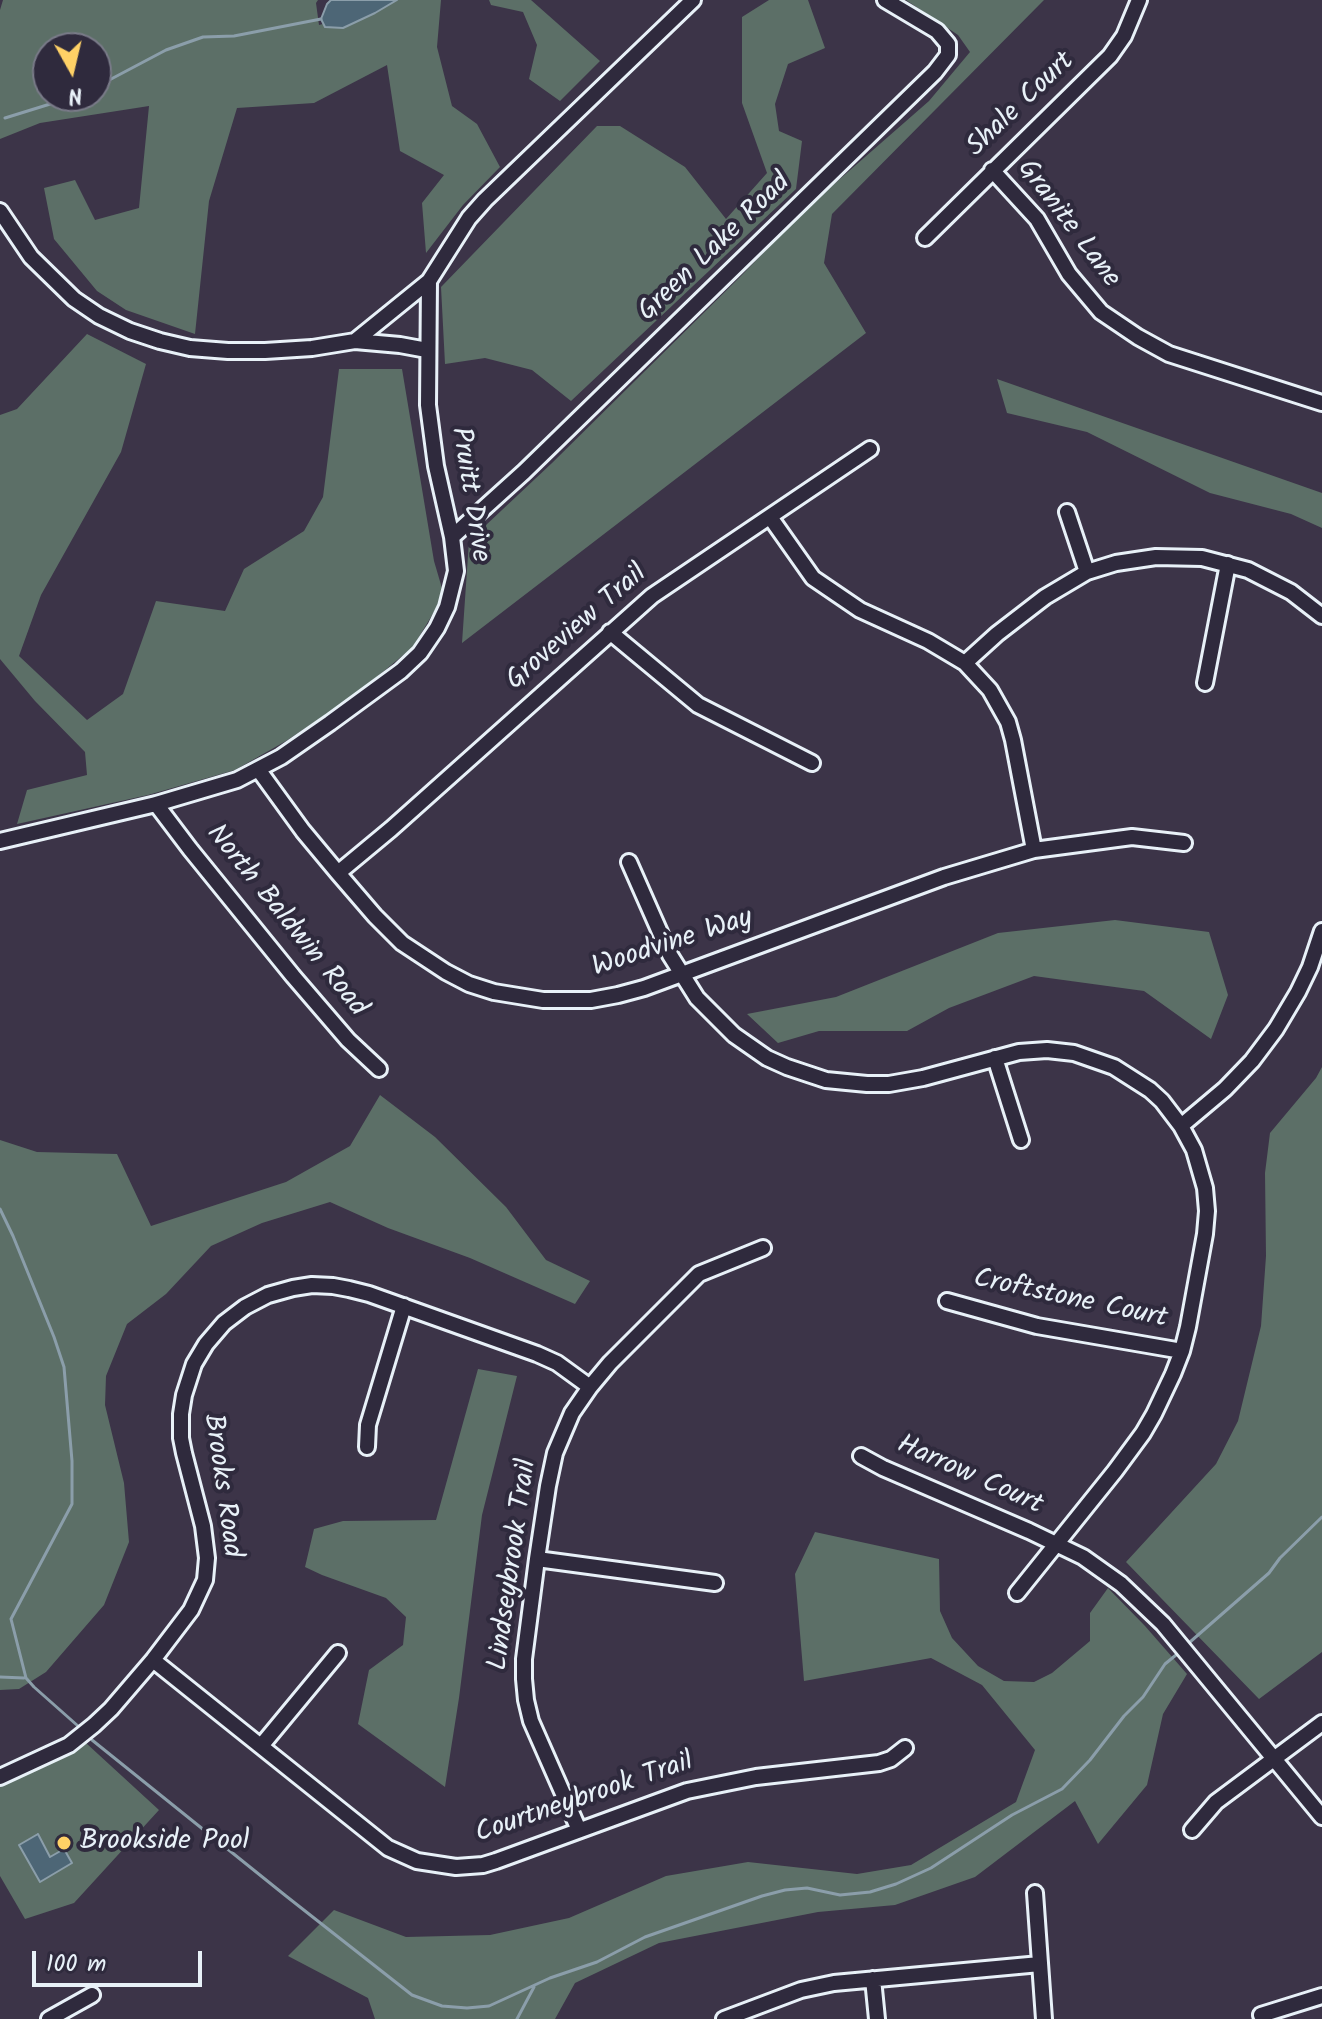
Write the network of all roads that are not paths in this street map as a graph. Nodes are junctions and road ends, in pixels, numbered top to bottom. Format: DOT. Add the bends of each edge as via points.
graph roads {
  1 [pos="693,0"];
  2 [pos="885,0"];
  3 [pos="1139,0"];
  4 [pos="992,170"];
  5 [pos="0,211"];
  6 [pos="925,238"];
  7 [pos="429,281"];
  8 [pos="355,341"];
  9 [pos="427,350"];
  10 [pos="1322,403"];
  11 [pos="870,449"];
  12 [pos="1067,512"];
  13 [pos="770,517"];
  14 [pos="452,537"];
  15 [pos="1228,564"];
  16 [pos="1087,572"];
  17 [pos="1322,616"];
  18 [pos="610,632"];
  19 [pos="965,663"];
  20 [pos="1205,683"];
  21 [pos="812,763"];
  22 [pos="258,769"];
  23 [pos="156,804"];
  24 [pos="0,841"];
  25 [pos="1184,843"];
  26 [pos="1034,850"];
  27 [pos="629,862"];
  28 [pos="338,873"];
  29 [pos="1322,931"];
  30 [pos="682,974"];
  31 [pos="995,1058"];
  32 [pos="379,1069"];
  33 [pos="1181,1126"];
  34 [pos="1021,1140"];
  35 [pos="763,1248"];
  36 [pos="947,1301"];
  37 [pos="404,1306"];
  38 [pos="1182,1351"];
  39 [pos="590,1387"];
  40 [pos="367,1447"];
  41 [pos="861,1456"];
  42 [pos="1056,1544"];
  43 [pos="537,1559"];
  44 [pos="715,1583"];
  45 [pos="1017,1593"];
  46 [pos="338,1653"];
  47 [pos="153,1660"];
  48 [pos="1322,1723"];
  49 [pos="261,1746"];
  50 [pos="905,1748"];
  51 [pos="1274,1759"];
  52 [pos="0,1777"];
  53 [pos="1322,1817"];
  54 [pos="579,1830"];
  55 [pos="1192,1830"];
  56 [pos="1035,1893"];
  57 [pos="1040,1964"];
  58 [pos="873,1979"];
  59 [pos="92,1995"];
  60 [pos="1322,1996"];
  61 [pos="1261,2015"];
  62 [pos="49,2019"];
  63 [pos="724,2019"];
  64 [pos="877,2019"];
  65 [pos="1044,2019"];
  1 -- 7 [label="street" via="485,200"];
  2 -- 14 [label="street, Green Lake Road" via="937,31 948,44 948,55 935,72"];
  3 -- 4 [label="street, Shale Court" via="1110,56"];
  4 -- 6 [label="street, Shale Court"];
  4 -- 10 [label="street, Granite Lane" via="1037,219 1069,274 1101,312 1169,354"];
  5 -- 8 [label="street" via="47,274 85,307 130,331 190,348 228,351"];
  7 -- 8 [label="street"];
  7 -- 9 [label="street"];
  8 -- 9 [label="street"];
  9 -- 14 [label="street, Pruitt Drive" via="432,442"];
  11 -- 13 [label="street, Groveview Trail"];
  12 -- 16 [label="street"];
  13 -- 18 [label="street, Groveview Trail" via="652,596"];
  13 -- 19 [label="street" via="813,578 860,610"];
  14 -- 22 [label="street, Pruitt Drive" via="456,571 451,597 420,653 330,723"];
  15 -- 16 [label="street" via="1156,557"];
  15 -- 17 [label="street" via="1291,592"];
  15 -- 20 [label="street"];
  16 -- 19 [label="street" via="1045,597"];
  18 -- 21 [label="street" via="698,705"];
  18 -- 28 [label="street, Groveview Trail"];
  19 -- 26 [label="street" via="990,690 1008,722"];
  22 -- 23 [label="street, Pruitt Drive"];
  22 -- 28 [label="street, Woodvine Way"];
  23 -- 24 [label="street, Pruitt Drive"];
  23 -- 32 [label="street, North Baldwin Road" via="293,976"];
  25 -- 26 [label="street, Woodvine Way" via="1132,837"];
  26 -- 30 [label="street, Woodvine Way" via="944,877"];
  27 -- 30 [label="street"];
  28 -- 30 [label="street, Woodvine Way" via="402,943 446,972 494,992 591,1000"];
  29 -- 33 [label="street" via="1310,967 1276,1029 1225,1089"];
  30 -- 31 [label="street" via="697,998 734,1035 777,1063 826,1080 889,1084"];
  31 -- 33 [label="street" via="1047,1050 1101,1061 1150,1090"];
  31 -- 34 [label="street"];
  33 -- 38 [label="street" via="1199,1165 1207,1211"];
  35 -- 39 [label="street, Lindseybrook Trail" via="699,1274"];
  36 -- 38 [label="street, Croftstone Court" via="1037,1326"];
  37 -- 39 [label="street, Brooks Road" via="537,1354"];
  37 -- 40 [label="street" via="368,1425"];
  37 -- 47 [label="street, Brooks Road" via="333,1286 293,1288 245,1307 206,1344 187,1383 181,1414 207,1573 191,1610"];
  38 -- 42 [label="street" via="1143,1433"];
  39 -- 43 [label="street, Lindseybrook Trail" via="555,1453"];
  41 -- 42 [label="street, Harrow Court"];
  42 -- 45 [label="street"];
  42 -- 51 [label="street, Harrow Court" via="1098,1567 1142,1603"];
  43 -- 44 [label="street"];
  43 -- 54 [label="street, Lindseybrook Trail" via="524,1659 526,1700 539,1744"];
  46 -- 49 [label="street"];
  47 -- 49 [label="street, Courtneybrook Trail"];
  47 -- 52 [label="street, Brooks Road" via="79,1738"];
  48 -- 51 [label="street"];
  49 -- 54 [label="street, Courtneybrook Trail" via="388,1848 417,1861 483,1865"];
  50 -- 54 [label="street, Courtneybrook Trail" via="879,1763 709,1785"];
  51 -- 53 [label="street, Harrow Court"];
  51 -- 55 [label="street" via="1216,1802"];
  56 -- 57 [label="street"];
  57 -- 58 [label="street"];
  57 -- 65 [label="street"];
  58 -- 63 [label="street" via="801,1990"];
  58 -- 64 [label="street"];
  59 -- 62 [label="street"];
  60 -- 61 [label="street"];
}
